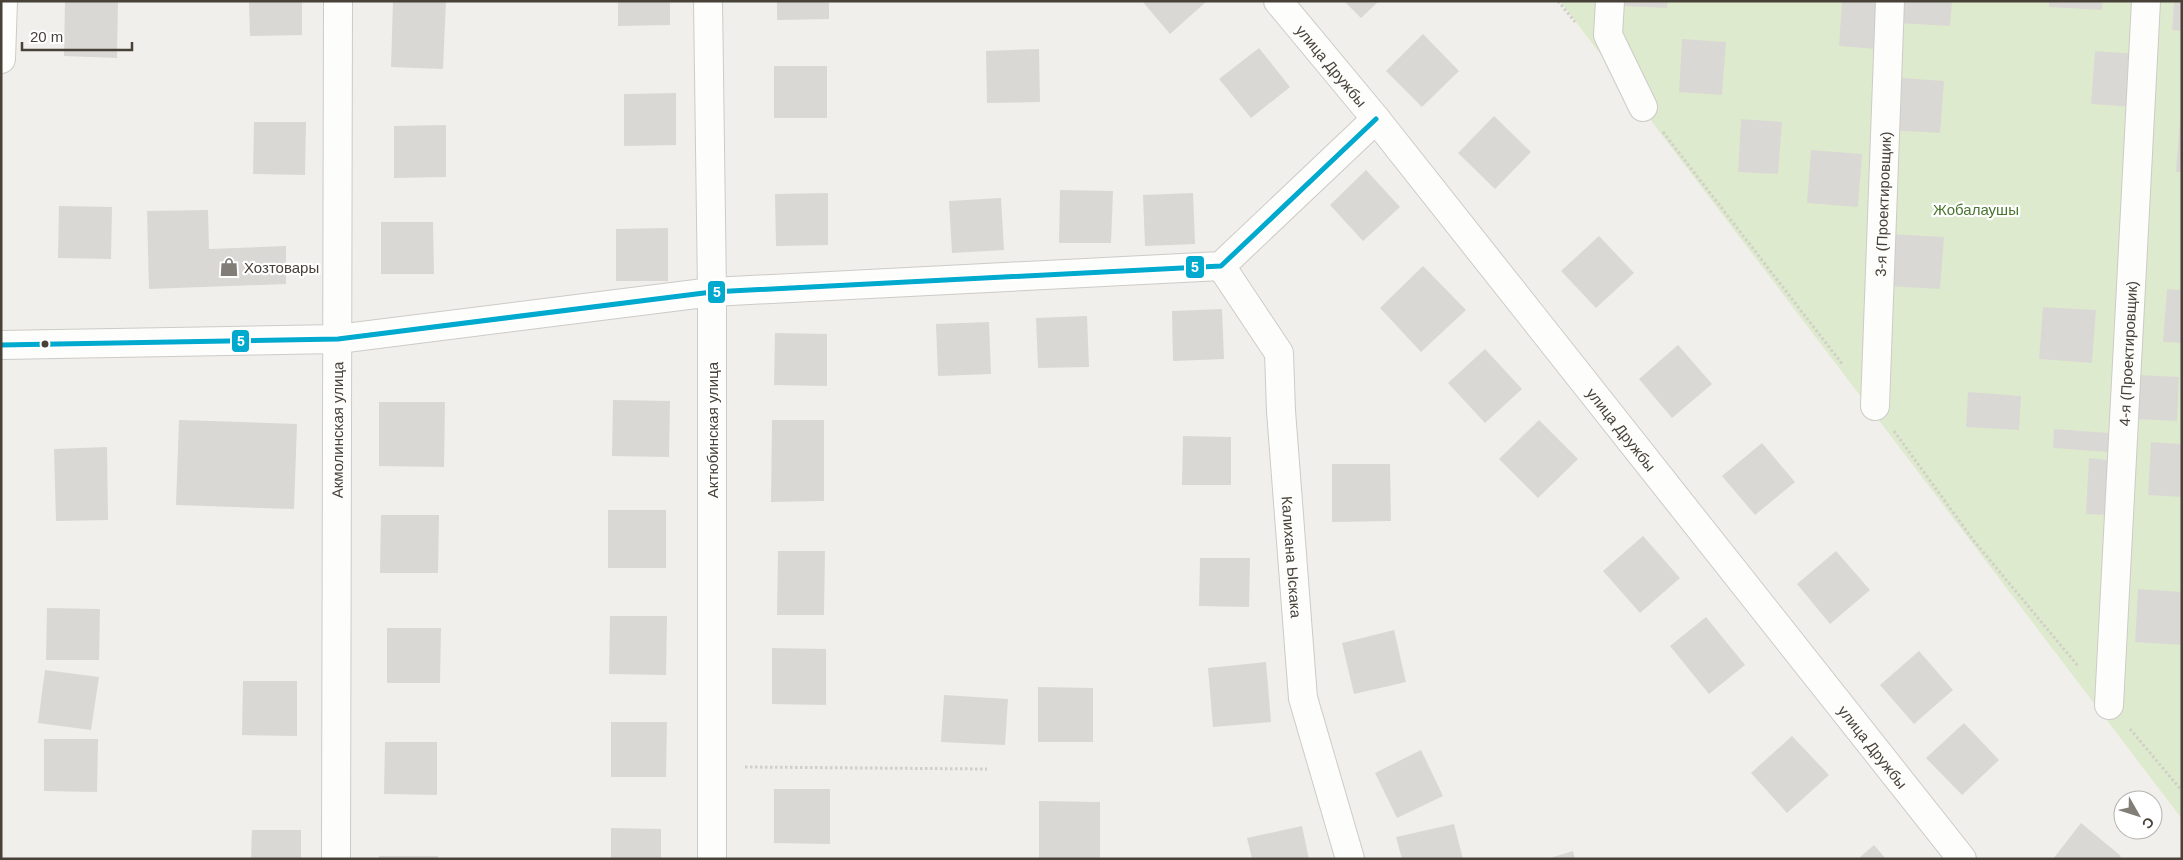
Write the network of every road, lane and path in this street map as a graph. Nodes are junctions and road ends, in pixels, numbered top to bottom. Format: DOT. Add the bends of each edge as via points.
graph roads {
  1 [pos="3,1"];
  2 [pos="338,1"];
  3 [pos="708,1"];
  4 [pos="1278,1"];
  5 [pos="1610,1"];
  6 [pos="1890,1"];
  7 [pos="2146,1"];
  8 [pos="1,59"];
  9 [pos="1643,107"];
  10 [pos="1376,119"];
  11 [pos="1221,266"];
  12 [pos="712,292"];
  13 [pos="338,340"];
  14 [pos="1,345"];
  15 [pos="1875,406"];
  16 [pos="2109,705"];
  17 [pos="712,766"];
  18 [pos="987,769"];
  19 [pos="336,859"];
  20 [pos="712,859"];
  21 [pos="1350,859"];
  22 [pos="1962,859"];
  1 -- 8 [label="street"];
  2 -- 13 [label="street, Акмолинская улица"];
  3 -- 12 [label="street, Актюбинская улица"];
  4 -- 10 [label="street, улица Дружбы"];
  5 -- 9 [label="street" via="1608,35"];
  6 -- 15 [label="street, 3-я (Проектировщик)"];
  7 -- 16 [label="street, 4-я (Проектировщик)"];
  10 -- 11 [label="street"];
  10 -- 22 [label="street, улица Дружбы"];
  11 -- 12 [label="street"];
  11 -- 21 [label="street, Калихана Ыскака" via="1279,353 1302,698"];
  12 -- 13 [label="street"];
  12 -- 17 [label="street, Актюбинская улица"];
  13 -- 14 [label="street"];
  13 -- 19 [label="street, Акмолинская улица"];
  17 -- 18 [label="path"];
  17 -- 20 [label="street, Актюбинская улица"];
}
